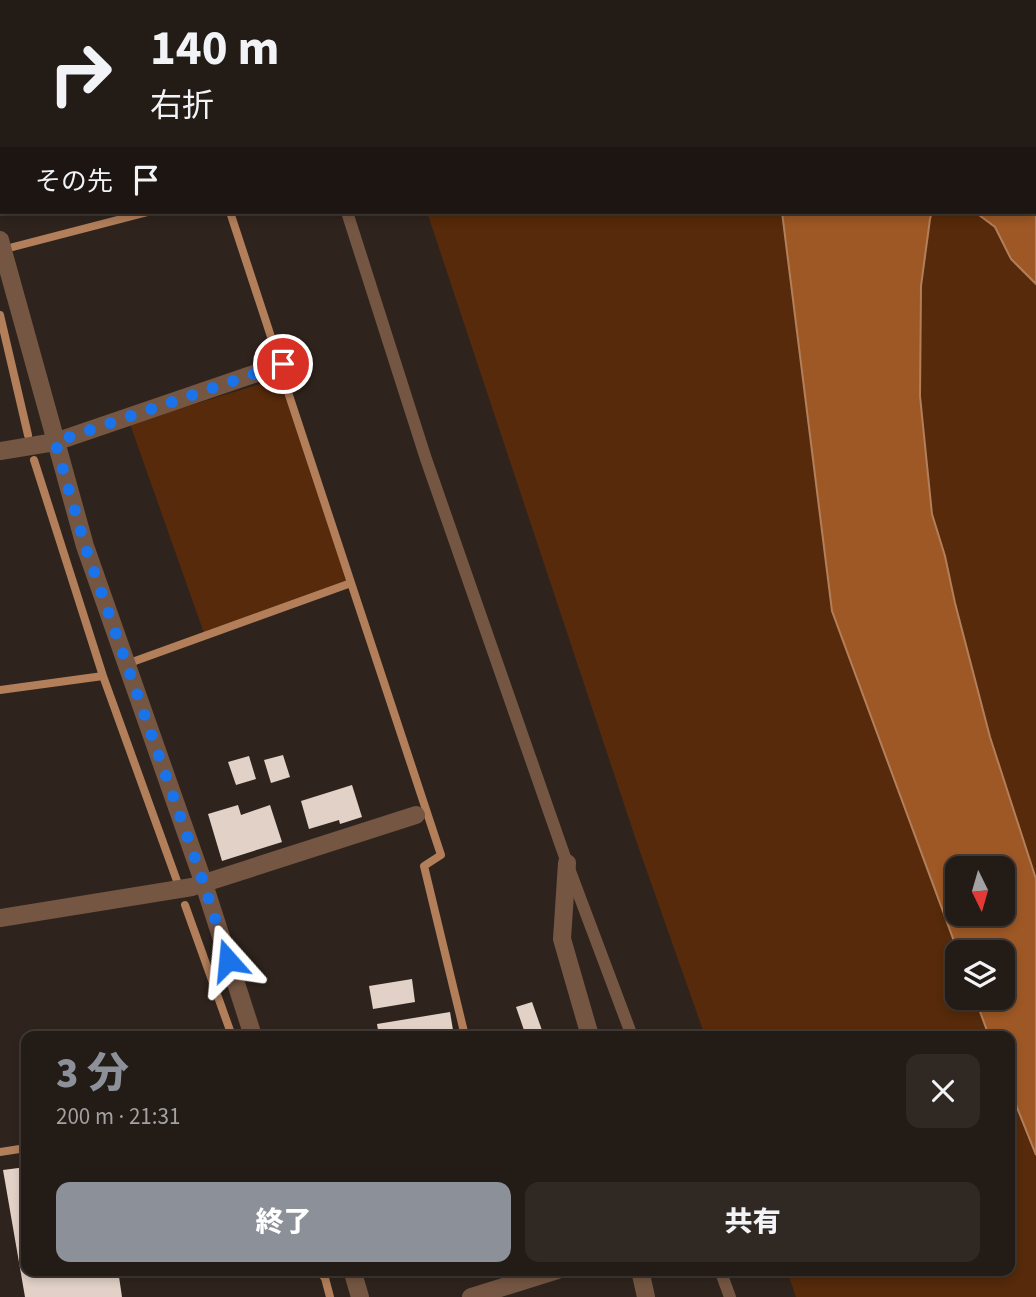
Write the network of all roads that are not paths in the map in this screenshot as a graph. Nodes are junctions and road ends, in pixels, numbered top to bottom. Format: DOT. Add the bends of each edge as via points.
graph roads {
  1 [pos="348,214"];
  2 [pos="0,240"];
  3 [pos="283,364"];
  4 [pos="55,442"];
  5 [pos="0,451"];
  6 [pos="416,815"];
  7 [pos="567,863"];
  8 [pos="204,884"];
  9 [pos="0,918"];
  10 [pos="251,1031"];
  11 [pos="589,1031"];
  12 [pos="630,1031"];
  13 [pos="354,1276"];
  14 [pos="539,1276"];
  15 [pos="641,1276"];
  16 [pos="722,1276"];
  17 [pos="360,1297"];
  18 [pos="471,1297"];
  19 [pos="646,1297"];
  20 [pos="730,1297"];
  1 -- 7 [label="lane" via="426,458"];
  2 -- 4 [label="street"];
  3 -- 4 [label="street"];
  4 -- 5 [label="street"];
  4 -- 8 [label="street" via="85,546"];
  6 -- 8 [label="street"];
  7 -- 11 [label="street" via="562,939"];
  7 -- 12 [label="lane"];
  8 -- 9 [label="street"];
  8 -- 10 [label="street"];
  13 -- 17 [label="street"];
  14 -- 18 [label="street"];
  15 -- 19 [label="street"];
  16 -- 20 [label="lane"];
}
